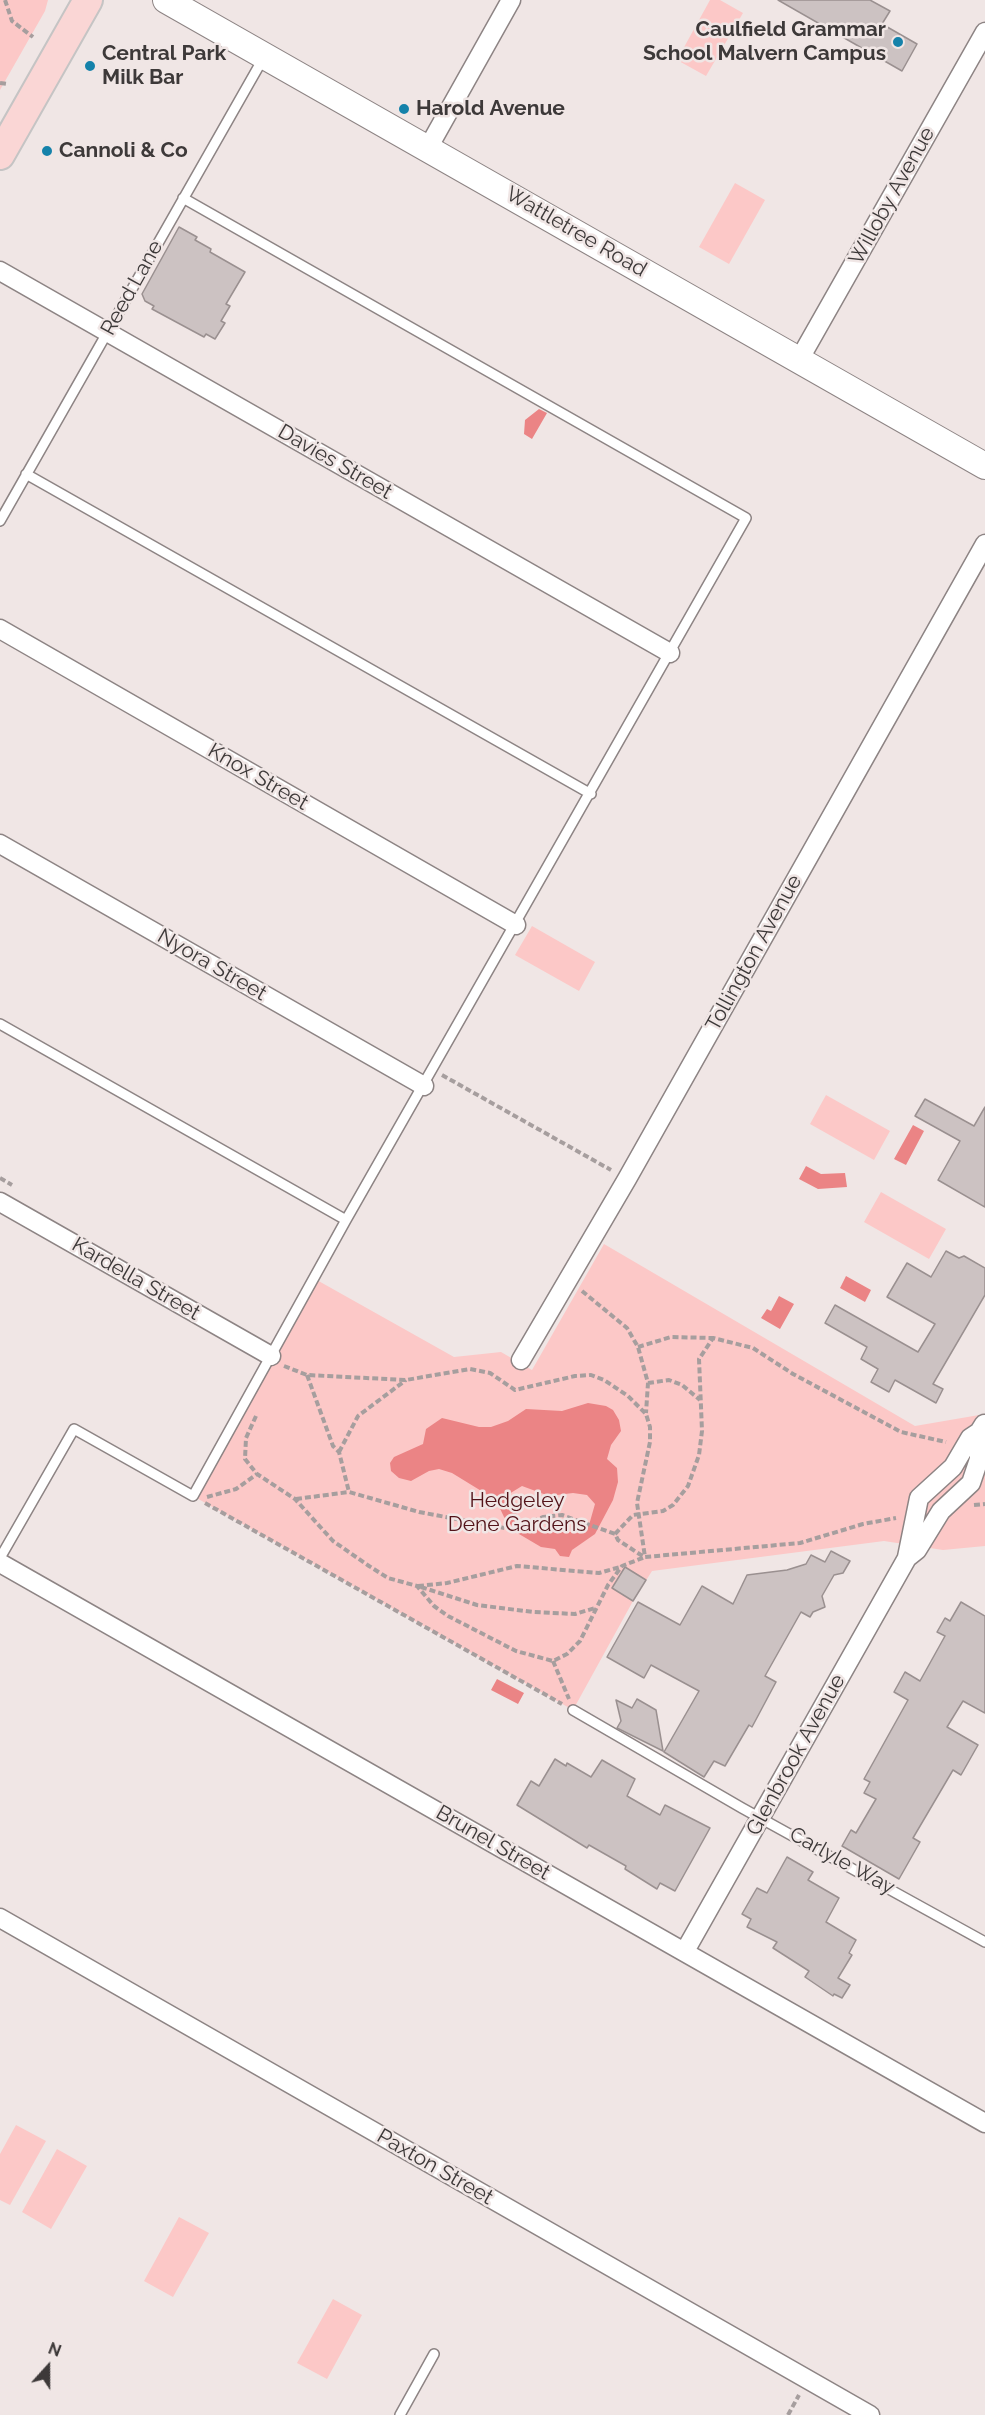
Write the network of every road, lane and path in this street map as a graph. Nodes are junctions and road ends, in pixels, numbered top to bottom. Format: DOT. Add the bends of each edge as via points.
graph roads {
  1 [pos="5,0"];
  2 [pos="88,0"];
  3 [pos="166,0"];
  4 [pos="511,0"];
  5 [pos="985,32"];
  6 [pos="33,37"];
  7 [pos="265,55"];
  8 [pos="0,83"];
  9 [pos="7,84"];
  10 [pos="428,148"];
  11 [pos="0,155"];
  12 [pos="183,198"];
  13 [pos="0,271"];
  14 [pos="107,333"];
  15 [pos="799,360"];
  16 [pos="985,466"];
  17 [pos="26,474"];
  18 [pos="0,521"];
  19 [pos="985,544"];
  20 [pos="0,629"];
  21 [pos="670,653"];
  22 [pos="591,794"];
  23 [pos="0,844"];
  24 [pos="516,925"];
  25 [pos="0,1024"];
  26 [pos="434,1069"];
  27 [pos="424,1086"];
  28 [pos="627,1179"];
  29 [pos="0,1202"];
  30 [pos="346,1220"];
  31 [pos="567,1282"];
  32 [pos="713,1338"];
  33 [pos="638,1347"];
  34 [pos="521,1360"];
  35 [pos="278,1361"];
  36 [pos="307,1375"];
  37 [pos="279,1376"];
  38 [pos="406,1380"];
  39 [pos="648,1383"];
  40 [pos="700,1400"];
  41 [pos="260,1407"];
  42 [pos="646,1414"];
  43 [pos="982,1427"];
  44 [pos="951,1443"];
  45 [pos="339,1452"];
  46 [pos="257,1474"];
  47 [pos="349,1492"];
  48 [pos="193,1496"];
  49 [pos="295,1499"];
  50 [pos="638,1516"];
  51 [pos="897,1518"];
  52 [pos="615,1534"];
  53 [pos="645,1557"];
  54 [pos="0,1558"];
  55 [pos="907,1558"];
  56 [pos="0,1563"];
  57 [pos="622,1566"];
  58 [pos="417,1586"];
  59 [pos="596,1608"];
  60 [pos="553,1661"];
  61 [pos="573,1710"];
  62 [pos="761,1817"];
  63 [pos="0,1918"];
  64 [pos="985,1942"];
  65 [pos="685,1951"];
  66 [pos="985,2123"];
  67 [pos="434,2354"];
  68 [pos="400,2415"];
  69 [pos="870,2415"];
  1 -- 6 [label="path" via="12,21"];
  2 -- 11 [label="main road"];
  3 -- 7 [label="main road, Wattletree Road"];
  4 -- 10 [label="street"];
  5 -- 15 [label="street, Willoby Avenue"];
  7 -- 10 [label="main road, Wattletree Road"];
  7 -- 12 [label="lane, Reed Lane"];
  8 -- 9 [label="path"];
  10 -- 15 [label="main road, Wattletree Road"];
  12 -- 14 [label="lane, Reed Lane"];
  12 -- 21 [label="lane" via="746,518"];
  13 -- 14 [label="street, Davies Street"];
  14 -- 17 [label="lane, Reed Lane"];
  14 -- 21 [label="street, Davies Street"];
  15 -- 16 [label="main road, Wattletree Road"];
  17 -- 18 [label="lane, Reed Lane"];
  17 -- 22 [label="lane"];
  19 -- 28 [label="street, Tollington Avenue"];
  20 -- 24 [label="street, Knox Street"];
  21 -- 22 [label="lane"];
  22 -- 24 [label="lane"];
  23 -- 27 [label="street, Nyora Street"];
  24 -- 26 [label="lane"];
  25 -- 30 [label="lane"];
  26 -- 27 [label="lane"];
  26 -- 28 [label="path"];
  27 -- 30 [label="lane"];
  28 -- 31 [label="street, Tollington Avenue"];
  29 -- 35 [label="street, Kardella Street"];
  30 -- 35 [label="lane"];
  31 -- 33 [label="path" via="611,1313 627,1328"];
  31 -- 34 [label="street, Tollington Avenue"];
  32 -- 33 [label="path" via="671,1337"];
  32 -- 40 [label="path" via="699,1359"];
  32 -- 44 [label="path" via="753,1348 901,1432"];
  33 -- 39 [label="path"];
  35 -- 36 [label="path"];
  35 -- 37 [label="path"];
  35 -- 48 [label="lane"];
  36 -- 38 [label="path"];
  36 -- 45 [label="path" via="333,1446"];
  38 -- 42 [label="path" via="470,1369 490,1373 509,1388 521,1390 558,1379 591,1375 615,1386"];
  38 -- 45 [label="path" via="358,1416"];
  39 -- 40 [label="path" via="669,1380 682,1384"];
  39 -- 42 [label="path"];
  40 -- 50 [label="path" via="699,1455 688,1485 680,1498 663,1511"];
  41 -- 46 [label="path" via="246,1438 245,1459"];
  42 -- 50 [label="path" via="651,1434 639,1489"];
  43 -- 55 [label="street, Glenbrook Avenue" via="952,1467 919,1498"];
  43 -- 55 [label="street, Glenbrook Avenue" via="979,1459 971,1483 941,1511 917,1550"];
  45 -- 47 [label="path"];
  46 -- 48 [label="path" via="226,1493"];
  46 -- 49 [label="path"];
  47 -- 49 [label="path"];
  47 -- 52 [label="path" via="419,1512 507,1529 562,1515"];
  48 -- 54 [label="lane" via="74,1429"];
  48 -- 61 [label="path"];
  49 -- 58 [label="path" via="333,1541 388,1578"];
  50 -- 52 [label="path" via="631,1516"];
  50 -- 53 [label="path"];
  51 -- 53 [label="path" via="800,1543"];
  52 -- 53 [label="path"];
  53 -- 57 [label="path"];
  55 -- 62 [label="street, Glenbrook Avenue"];
  56 -- 65 [label="street, Brunel Street"];
  57 -- 58 [label="path" via="599,1573 517,1566"];
  57 -- 59 [label="path"];
  58 -- 59 [label="path" via="477,1605 533,1612 575,1614"];
  58 -- 60 [label="path" via="434,1606 474,1630 516,1651"];
  59 -- 60 [label="path" via="575,1648"];
  60 -- 61 [label="path"];
  61 -- 62 [label="lane, Carlyle Way"];
  62 -- 64 [label="lane, Carlyle Way"];
  62 -- 65 [label="street, Glenbrook Avenue"];
  63 -- 69 [label="street, Paxton Street"];
  65 -- 66 [label="street, Brunel Street"];
  67 -- 68 [label="lane"];
}
